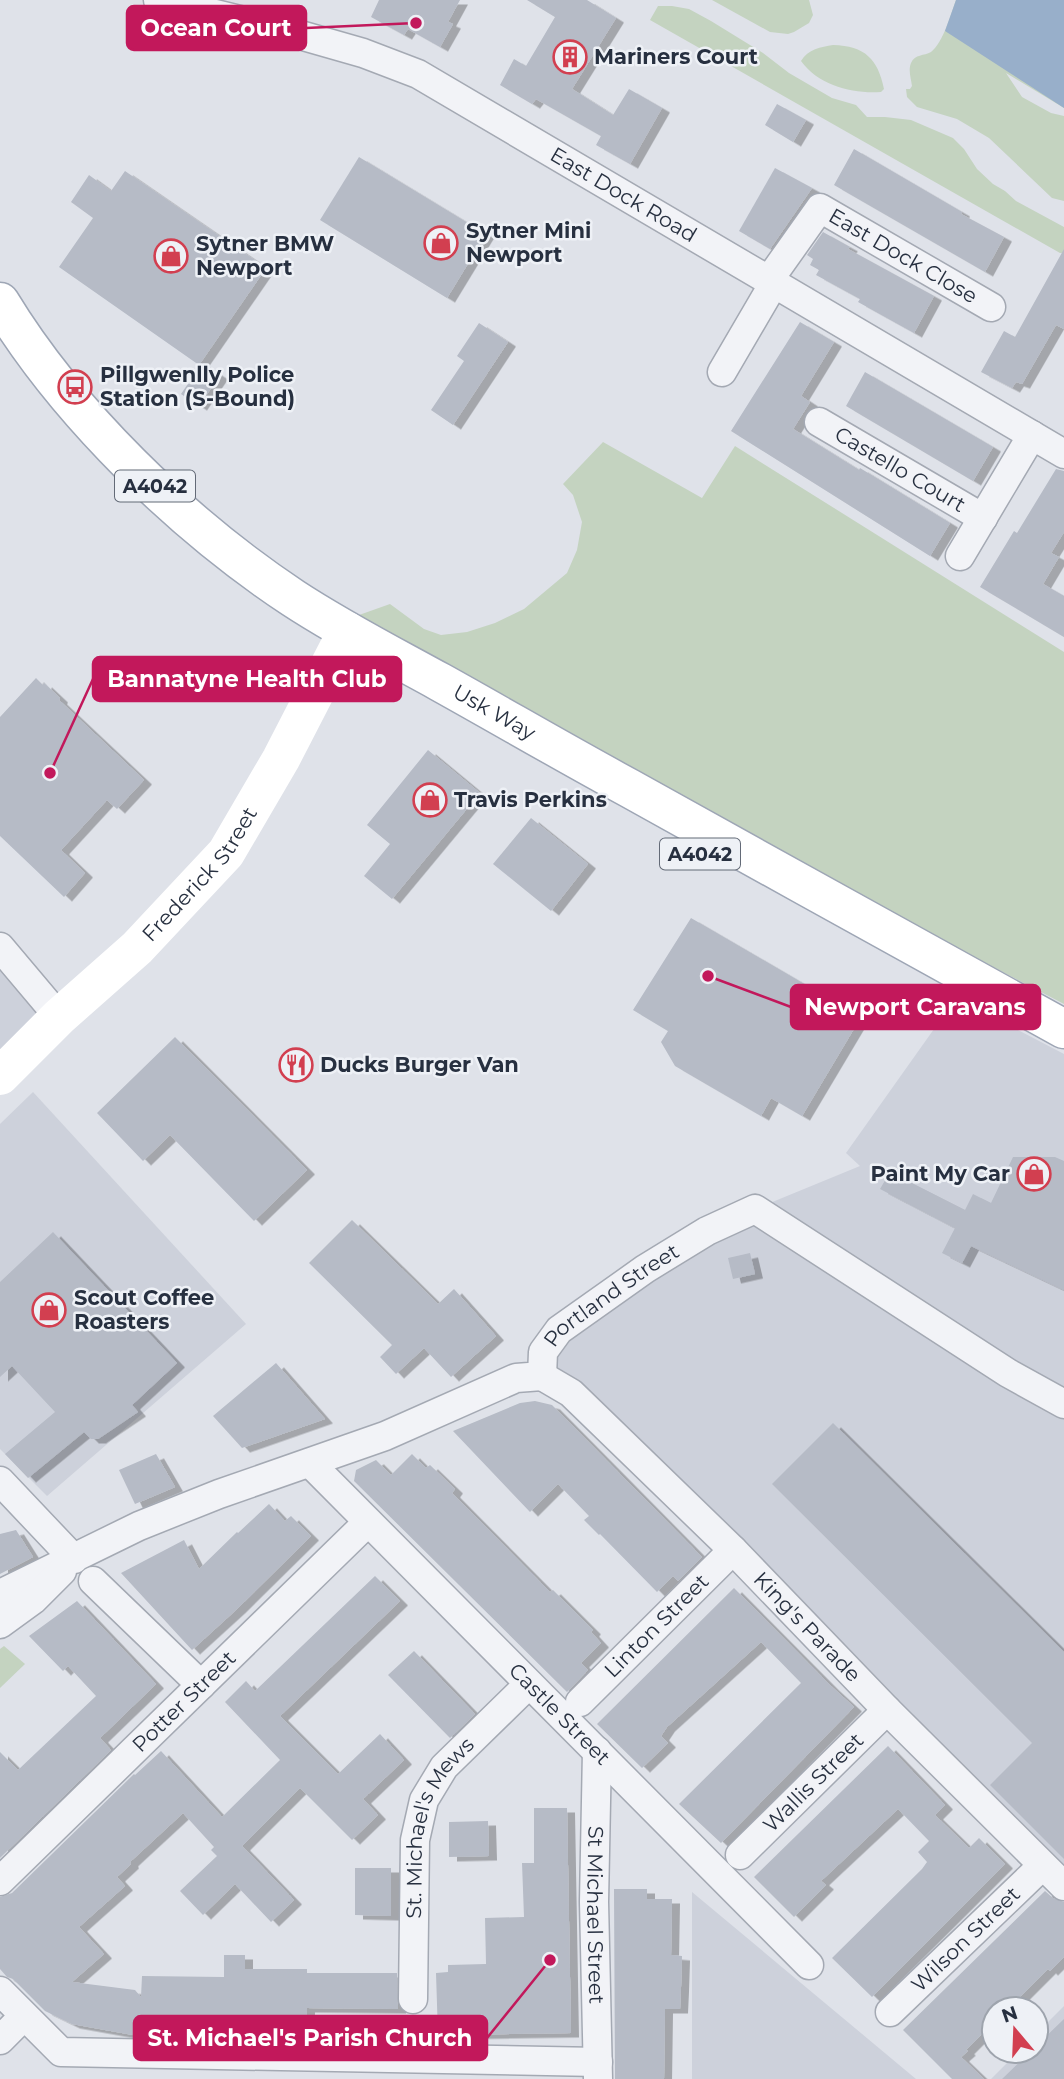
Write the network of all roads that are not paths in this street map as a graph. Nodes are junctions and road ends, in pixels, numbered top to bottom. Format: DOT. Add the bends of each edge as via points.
graph roads {
  1 [pos="158,0"];
  2 [pos="771,282"];
  3 [pos="0,302"];
  4 [pos="991,307"];
  5 [pos="0,343"];
  6 [pos="722,372"];
  7 [pos="819,422"];
  8 [pos="1032,435"];
  9 [pos="1064,453"];
  10 [pos="983,517"];
  11 [pos="960,556"];
  12 [pos="341,641"];
  13 [pos="0,947"];
  14 [pos="59,1017"];
  15 [pos="1064,1030"];
  16 [pos="1064,1054"];
  17 [pos="0,1076"];
  18 [pos="542,1376"];
  19 [pos="1064,1404"];
  20 [pos="310,1463"];
  21 [pos="0,1481"];
  22 [pos="368,1522"];
  23 [pos="733,1550"];
  24 [pos="74,1559"];
  25 [pos="93,1581"];
  26 [pos="0,1594"];
  27 [pos="0,1623"];
  28 [pos="529,1684"];
  29 [pos="201,1685"];
  30 [pos="580,1702"];
  31 [pos="887,1710"];
  32 [pos="597,1751"];
  33 [pos="740,1855"];
  34 [pos="1042,1866"];
  35 [pos="0,1881"];
  36 [pos="1064,1886"];
  37 [pos="809,1965"];
  38 [pos="0,1991"];
  39 [pos="412,1999"];
  40 [pos="890,2012"];
  41 [pos="24,2016"];
  42 [pos="0,2040"];
  43 [pos="598,2070"];
  1 -- 2 [label="street, East Dock Road" via="293,33 418,74"];
  2 -- 4 [label="street, East Dock Close" via="820,208"];
  2 -- 6 [label="street"];
  2 -- 8 [label="street, East Dock Road"];
  3 -- 12 [label="main road, Usk Way / A4042" via="46,368 111,443 189,519"];
  5 -- 12 [label="main road, Usk Way / A4042" via="82,446 163,526 285,622"];
  7 -- 10 [label="street, Castello Court"];
  8 -- 9 [label="street, East Dock Road"];
  8 -- 10 [label="street"];
  10 -- 11 [label="street"];
  12 -- 14 [label="main road, Frederick Street" via="281,759 226,853 137,948"];
  12 -- 15 [label="main road, Usk Way / A4042"];
  12 -- 16 [label="main road, Usk Way / A4042" via="956,998"];
  13 -- 14 [label="street"];
  14 -- 17 [label="main road, Frederick Street"];
  18 -- 19 [label="street, Portland Street" via="543,1352 559,1330 645,1269 707,1231 755,1209 1008,1373"];
  18 -- 20 [label="street, Portland Street" via="516,1378 385,1436"];
  18 -- 23 [label="street, King's Parade" via="571,1393"];
  20 -- 22 [label="street, Castle Street"];
  20 -- 24 [label="street, Portland Street" via="139,1525"];
  21 -- 24 [label="street"];
  22 -- 28 [label="street, Castle Street"];
  22 -- 29 [label="street, Potter Street"];
  23 -- 30 [label="street, Linton Street"];
  23 -- 31 [label="street, King's Parade"];
  24 -- 26 [label="street, Portland Street"];
  24 -- 27 [label="street, Portland Street" via="33,1600"];
  25 -- 29 [label="street"];
  28 -- 32 [label="street, Castle Street"];
  28 -- 39 [label="street, St. Michael's Mews" via="444,1767 424,1800 415,1840"];
  29 -- 35 [label="street, Potter Street"];
  31 -- 33 [label="street, Wallis Street"];
  31 -- 34 [label="street, King's Parade"];
  32 -- 37 [label="street, Castle Street"];
  32 -- 43 [label="street, St Michael Street"];
  34 -- 36 [label="street, King's Parade"];
  34 -- 40 [label="street, Wilson Street"];
  38 -- 41 [label="street"];
  41 -- 42 [label="street"];
  41 -- 43 [label="street" via="61,2052"];
}
